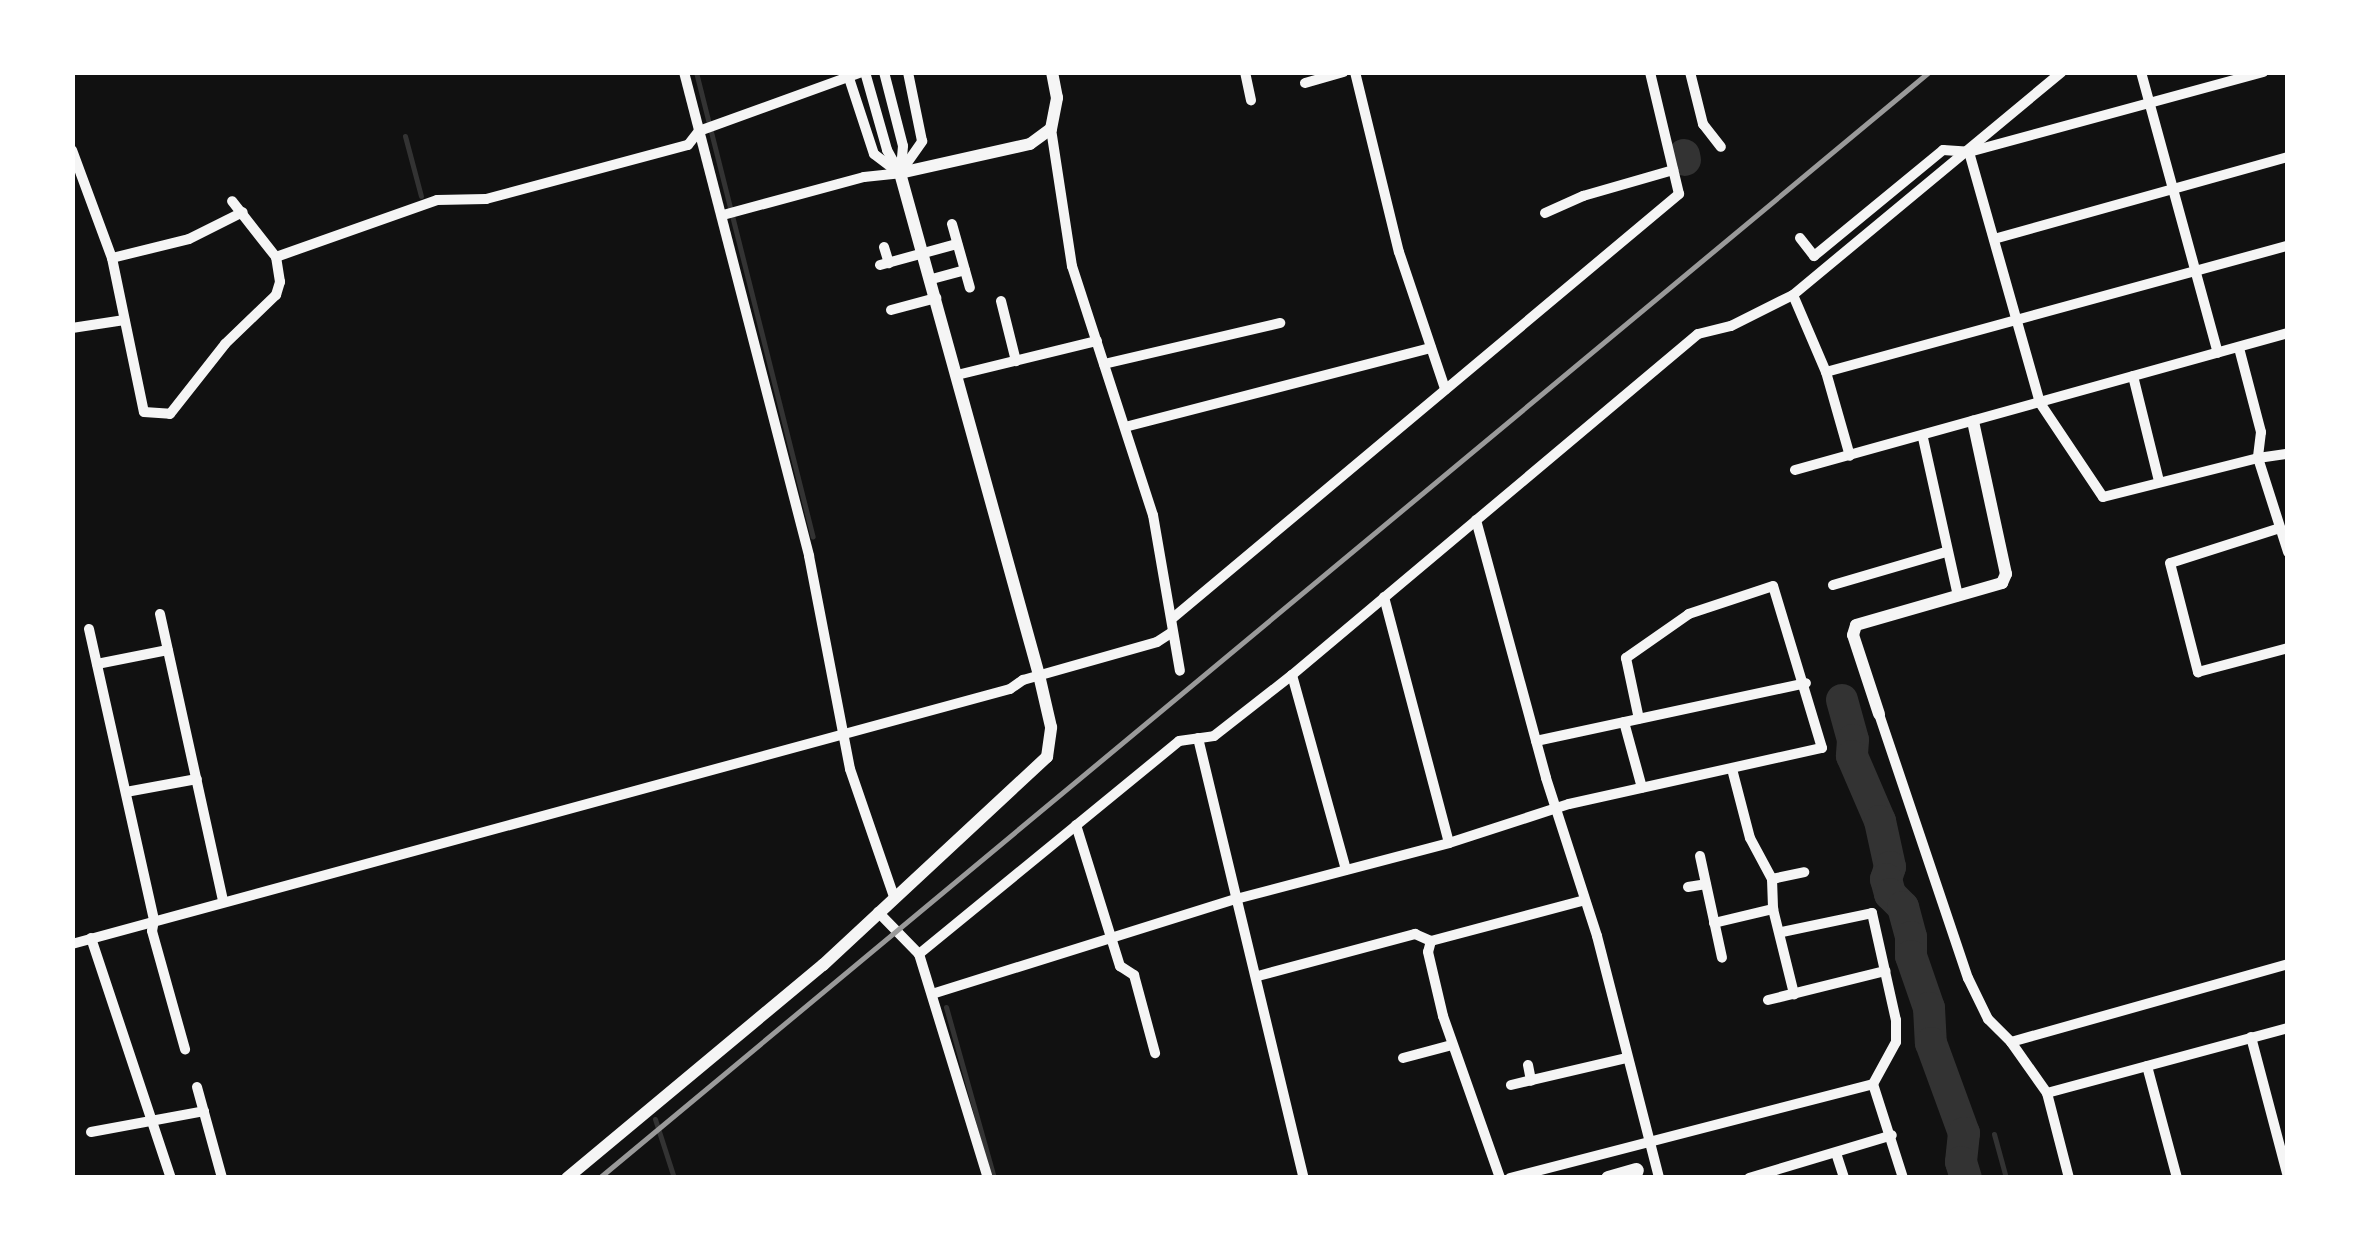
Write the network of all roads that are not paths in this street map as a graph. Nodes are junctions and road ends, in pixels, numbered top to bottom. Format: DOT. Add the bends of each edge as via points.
graph roads {
  1 [pos="684,72"];
  2 [pos="864,72"];
  3 [pos="884,72"];
  4 [pos="908,72"];
  5 [pos="1052,72"];
  6 [pos="1245,72"];
  7 [pos="1343,72"];
  8 [pos="1354,72"];
  9 [pos="1650,72"];
  10 [pos="1690,72"];
  11 [pos="2062,72"];
  12 [pos="2141,72"];
  13 [pos="2263,72"];
  14 [pos="847,74"];
  15 [pos="1305,82"];
  16 [pos="1251,100"];
  17 [pos="2150,103"];
  18 [pos="1051,129"];
  19 [pos="699,131"];
  20 [pos="1721,147"];
  21 [pos="72,150"];
  22 [pos="1969,152"];
  23 [pos="2288,156"];
  24 [pos="1673,170"];
  25 [pos="900,174"];
  26 [pos="2174,188"];
  27 [pos="232,201"];
  28 [pos="243,212"];
  29 [pos="1545,212"];
  30 [pos="732,213"];
  31 [pos="952,224"];
  32 [pos="1800,238"];
  33 [pos="1994,239"];
  34 [pos="957,244"];
  35 [pos="2288,246"];
  36 [pos="884,247"];
  37 [pos="924,253"];
  38 [pos="112,258"];
  39 [pos="276,258"];
  40 [pos="964,270"];
  41 [pos="2197,272"];
  42 [pos="932,279"];
  43 [pos="970,288"];
  44 [pos="896,292"];
  45 [pos="1792,295"];
  46 [pos="936,298"];
  47 [pos="1001,301"];
  48 [pos="124,320"];
  49 [pos="1280,322"];
  50 [pos="2017,322"];
  51 [pos="72,328"];
  52 [pos="2288,333"];
  53 [pos="1097,341"];
  54 [pos="1430,348"];
  55 [pos="2239,348"];
  56 [pos="2218,354"];
  57 [pos="1016,360"];
  58 [pos="1104,364"];
  59 [pos="1826,372"];
  60 [pos="957,375"];
  61 [pos="2133,376"];
  62 [pos="1445,389"];
  63 [pos="2040,404"];
  64 [pos="1973,422"];
  65 [pos="1125,427"];
  66 [pos="1923,438"];
  67 [pos="2288,454"];
  68 [pos="1850,456"];
  69 [pos="2258,458"];
  70 [pos="1795,470"];
  71 [pos="2160,481"];
  72 [pos="1476,520"];
  73 [pos="2280,528"];
  74 [pos="1946,552"];
  75 [pos="2288,552"];
  76 [pos="1834,585"];
  77 [pos="1958,596"];
  78 [pos="1384,597"];
  79 [pos="160,614"];
  80 [pos="1174,617"];
  81 [pos="89,629"];
  82 [pos="1171,633"];
  83 [pos="2288,648"];
  84 [pos="168,650"];
  85 [pos="97,664"];
  86 [pos="1180,671"];
  87 [pos="1292,675"];
  88 [pos="1039,676"];
  89 [pos="1806,682"];
  90 [pos="1879,714"];
  91 [pos="1639,719"];
  92 [pos="1624,722"];
  93 [pos="842,732"];
  94 [pos="1198,738"];
  95 [pos="1536,740"];
  96 [pos="1732,769"];
  97 [pos="197,779"];
  98 [pos="1642,788"];
  99 [pos="126,792"];
  100 [pos="1559,810"];
  101 [pos="1076,826"];
  102 [pos="1448,843"];
  103 [pos="1700,856"];
  104 [pos="1346,870"];
  105 [pos="1804,872"];
  106 [pos="1772,879"];
  107 [pos="1706,884"];
  108 [pos="1688,888"];
  109 [pos="894,897"];
  110 [pos="1236,899"];
  111 [pos="1585,900"];
  112 [pos="224,902"];
  113 [pos="1774,909"];
  114 [pos="878,912"];
  115 [pos="154,920"];
  116 [pos="1714,923"];
  117 [pos="1782,932"];
  118 [pos="1110,937"];
  119 [pos="91,938"];
  120 [pos="1431,941"];
  121 [pos="72,944"];
  122 [pos="919,954"];
  123 [pos="1722,958"];
  124 [pos="2288,964"];
  125 [pos="1884,971"];
  126 [pos="1258,976"];
  127 [pos="932,994"];
  128 [pos="1794,994"];
  129 [pos="1768,1000"];
  130 [pos="2288,1028"];
  131 [pos="2251,1038"];
  132 [pos="2011,1042"];
  133 [pos="1452,1045"];
  134 [pos="185,1049"];
  135 [pos="1156,1053"];
  136 [pos="1403,1058"];
  137 [pos="1626,1058"];
  138 [pos="1528,1064"];
  139 [pos="2146,1066"];
  140 [pos="1531,1080"];
  141 [pos="1873,1084"];
  142 [pos="1511,1085"];
  143 [pos="197,1087"];
  144 [pos="2046,1094"];
  145 [pos="204,1111"];
  146 [pos="155,1118"];
  147 [pos="91,1132"];
  148 [pos="1892,1135"];
  149 [pos="1648,1142"];
  150 [pos="1836,1153"];
  151 [pos="1636,1170"];
  152 [pos="2288,1177"];
  153 [pos="172,1178"];
  154 [pos="222,1178"];
  155 [pos="567,1178"];
  156 [pos="988,1178"];
  157 [pos="1304,1178"];
  158 [pos="1500,1178"];
  159 [pos="1510,1178"];
  160 [pos="1608,1178"];
  161 [pos="1659,1178"];
  162 [pos="1749,1178"];
  163 [pos="1844,1178"];
  164 [pos="1903,1178"];
  165 [pos="2069,1178"];
  166 [pos="2177,1178"];
  1 -- 19 [label="street"];
  2 -- 14 [label="street"];
  2 -- 25 [label="street"];
  3 -- 25 [label="street" via="904,146"];
  4 -- 25 [label="street" via="922,141"];
  5 -- 18 [label="street" via="1058,98"];
  6 -- 16 [label="street"];
  7 -- 15 [label="street"];
  8 -- 54 [label="street"];
  9 -- 24 [label="street"];
  10 -- 20 [label="street" via="1703,124"];
  11 -- 22 [label="street"];
  12 -- 17 [label="street"];
  13 -- 17 [label="street"];
  14 -- 19 [label="street"];
  14 -- 25 [label="street" via="874,154"];
  17 -- 22 [label="street"];
  17 -- 26 [label="street"];
  18 -- 25 [label="street" via="1030,144"];
  18 -- 53 [label="street" via="1072,266"];
  19 -- 30 [label="street"];
  19 -- 39 [label="street" via="688,145 486,200 437,200"];
  21 -- 38 [label="street"];
  22 -- 32 [label="street" via="1942,150 1814,256"];
  22 -- 33 [label="street"];
  22 -- 45 [label="street"];
  23 -- 26 [label="street"];
  24 -- 29 [label="street"];
  24 -- 62 [label="street" via="1679,194"];
  25 -- 30 [label="street" via="864,177"];
  25 -- 37 [label="street"];
  26 -- 33 [label="street"];
  26 -- 41 [label="street"];
  27 -- 28 [label="street"];
  28 -- 38 [label="street" via="189,239"];
  28 -- 39 [label="street"];
  30 -- 93 [label="street"];
  31 -- 34 [label="street"];
  33 -- 50 [label="street"];
  34 -- 37 [label="street"];
  34 -- 40 [label="street"];
  35 -- 41 [label="street"];
  36 -- 37 [label="street" via="885,264"];
  37 -- 42 [label="street"];
  38 -- 48 [label="street"];
  39 -- 48 [label="street" via="280,282 272,304 225,344 170,414 144,412"];
  40 -- 42 [label="street"];
  40 -- 43 [label="street"];
  41 -- 50 [label="street"];
  41 -- 56 [label="street"];
  42 -- 46 [label="street"];
  44 -- 46 [label="street" via="895,308"];
  45 -- 59 [label="street"];
  45 -- 72 [label="street" via="1731,326 1698,334"];
  46 -- 60 [label="street"];
  47 -- 57 [label="street"];
  48 -- 51 [label="street"];
  49 -- 58 [label="street"];
  50 -- 59 [label="street"];
  50 -- 63 [label="street"];
  52 -- 55 [label="street"];
  53 -- 57 [label="street"];
  53 -- 58 [label="street"];
  54 -- 62 [label="street"];
  54 -- 65 [label="street"];
  55 -- 56 [label="street"];
  55 -- 69 [label="street" via="2261,432"];
  56 -- 61 [label="street"];
  57 -- 60 [label="street"];
  58 -- 65 [label="street"];
  59 -- 68 [label="street"];
  60 -- 88 [label="street"];
  61 -- 63 [label="street"];
  61 -- 71 [label="street"];
  62 -- 80 [label="street"];
  63 -- 64 [label="street"];
  63 -- 71 [label="street" via="2104,497"];
  64 -- 66 [label="street"];
  64 -- 77 [label="street" via="2006,574 2002,583"];
  65 -- 80 [label="street" via="1153,514"];
  66 -- 68 [label="street"];
  66 -- 74 [label="street"];
  67 -- 69 [label="street"];
  68 -- 70 [label="street"];
  69 -- 71 [label="street"];
  69 -- 73 [label="street"];
  72 -- 78 [label="street"];
  72 -- 95 [label="street"];
  73 -- 75 [label="street"];
  73 -- 83 [label="street" via="2170,563 2198,672"];
  74 -- 76 [label="street"];
  74 -- 77 [label="street"];
  77 -- 90 [label="street" via="1856,625 1852,636"];
  78 -- 87 [label="street"];
  78 -- 102 [label="street"];
  79 -- 84 [label="street"];
  80 -- 82 [label="street"];
  81 -- 85 [label="street"];
  82 -- 86 [label="street"];
  82 -- 88 [label="street"];
  84 -- 85 [label="street"];
  84 -- 97 [label="street"];
  85 -- 99 [label="street"];
  87 -- 94 [label="street" via="1214,736"];
  87 -- 104 [label="street"];
  88 -- 93 [label="street"];
  88 -- 109 [label="street" via="1050,727 1047,757"];
  89 -- 91 [label="street"];
  89 -- 91 [label="street" via="1773,586 1689,614 1626,658"];
  89 -- 96 [label="street" via="1822,748"];
  90 -- 132 [label="street" via="1968,978 1988,1019"];
  91 -- 92 [label="street"];
  92 -- 95 [label="street"];
  92 -- 98 [label="street"];
  93 -- 109 [label="street"];
  93 -- 112 [label="street"];
  94 -- 101 [label="street" via="1178,740"];
  94 -- 110 [label="street"];
  95 -- 100 [label="street"];
  96 -- 98 [label="street"];
  96 -- 106 [label="street" via="1750,838"];
  97 -- 99 [label="street"];
  97 -- 112 [label="street"];
  98 -- 100 [label="street"];
  99 -- 115 [label="street"];
  100 -- 102 [label="street"];
  100 -- 111 [label="street"];
  101 -- 118 [label="street"];
  101 -- 122 [label="street"];
  102 -- 104 [label="street"];
  103 -- 107 [label="street"];
  104 -- 110 [label="street"];
  105 -- 106 [label="street"];
  106 -- 113 [label="street"];
  107 -- 108 [label="street"];
  107 -- 116 [label="street"];
  109 -- 114 [label="street"];
  110 -- 118 [label="street"];
  110 -- 126 [label="street"];
  111 -- 120 [label="street"];
  111 -- 137 [label="street"];
  112 -- 115 [label="street"];
  113 -- 116 [label="street"];
  113 -- 117 [label="street"];
  114 -- 122 [label="street"];
  114 -- 155 [label="street"];
  115 -- 119 [label="street"];
  115 -- 134 [label="street"];
  116 -- 123 [label="street"];
  117 -- 125 [label="street" via="1872,913"];
  117 -- 128 [label="street"];
  118 -- 127 [label="street"];
  118 -- 135 [label="street" via="1120,966 1134,975"];
  119 -- 121 [label="street"];
  119 -- 146 [label="street"];
  120 -- 126 [label="street" via="1414,934"];
  120 -- 133 [label="street" via="1428,952"];
  122 -- 127 [label="street"];
  124 -- 132 [label="street"];
  125 -- 128 [label="street"];
  125 -- 141 [label="street" via="1896,1042"];
  126 -- 157 [label="street"];
  127 -- 156 [label="street"];
  128 -- 129 [label="street"];
  130 -- 131 [label="street"];
  131 -- 139 [label="street"];
  131 -- 152 [label="street"];
  132 -- 144 [label="street"];
  133 -- 136 [label="street"];
  133 -- 158 [label="street"];
  137 -- 140 [label="street"];
  137 -- 149 [label="street"];
  138 -- 140 [label="street"];
  139 -- 144 [label="street"];
  139 -- 166 [label="street"];
  140 -- 142 [label="street"];
  141 -- 148 [label="street"];
  141 -- 149 [label="street"];
  143 -- 145 [label="street"];
  144 -- 165 [label="street"];
  145 -- 146 [label="street"];
  145 -- 154 [label="street"];
  146 -- 147 [label="street"];
  146 -- 153 [label="street"];
  148 -- 150 [label="street"];
  148 -- 164 [label="street"];
  149 -- 159 [label="street"];
  149 -- 161 [label="street"];
  150 -- 162 [label="street"];
  150 -- 163 [label="street"];
  151 -- 160 [label="main road"];
}
